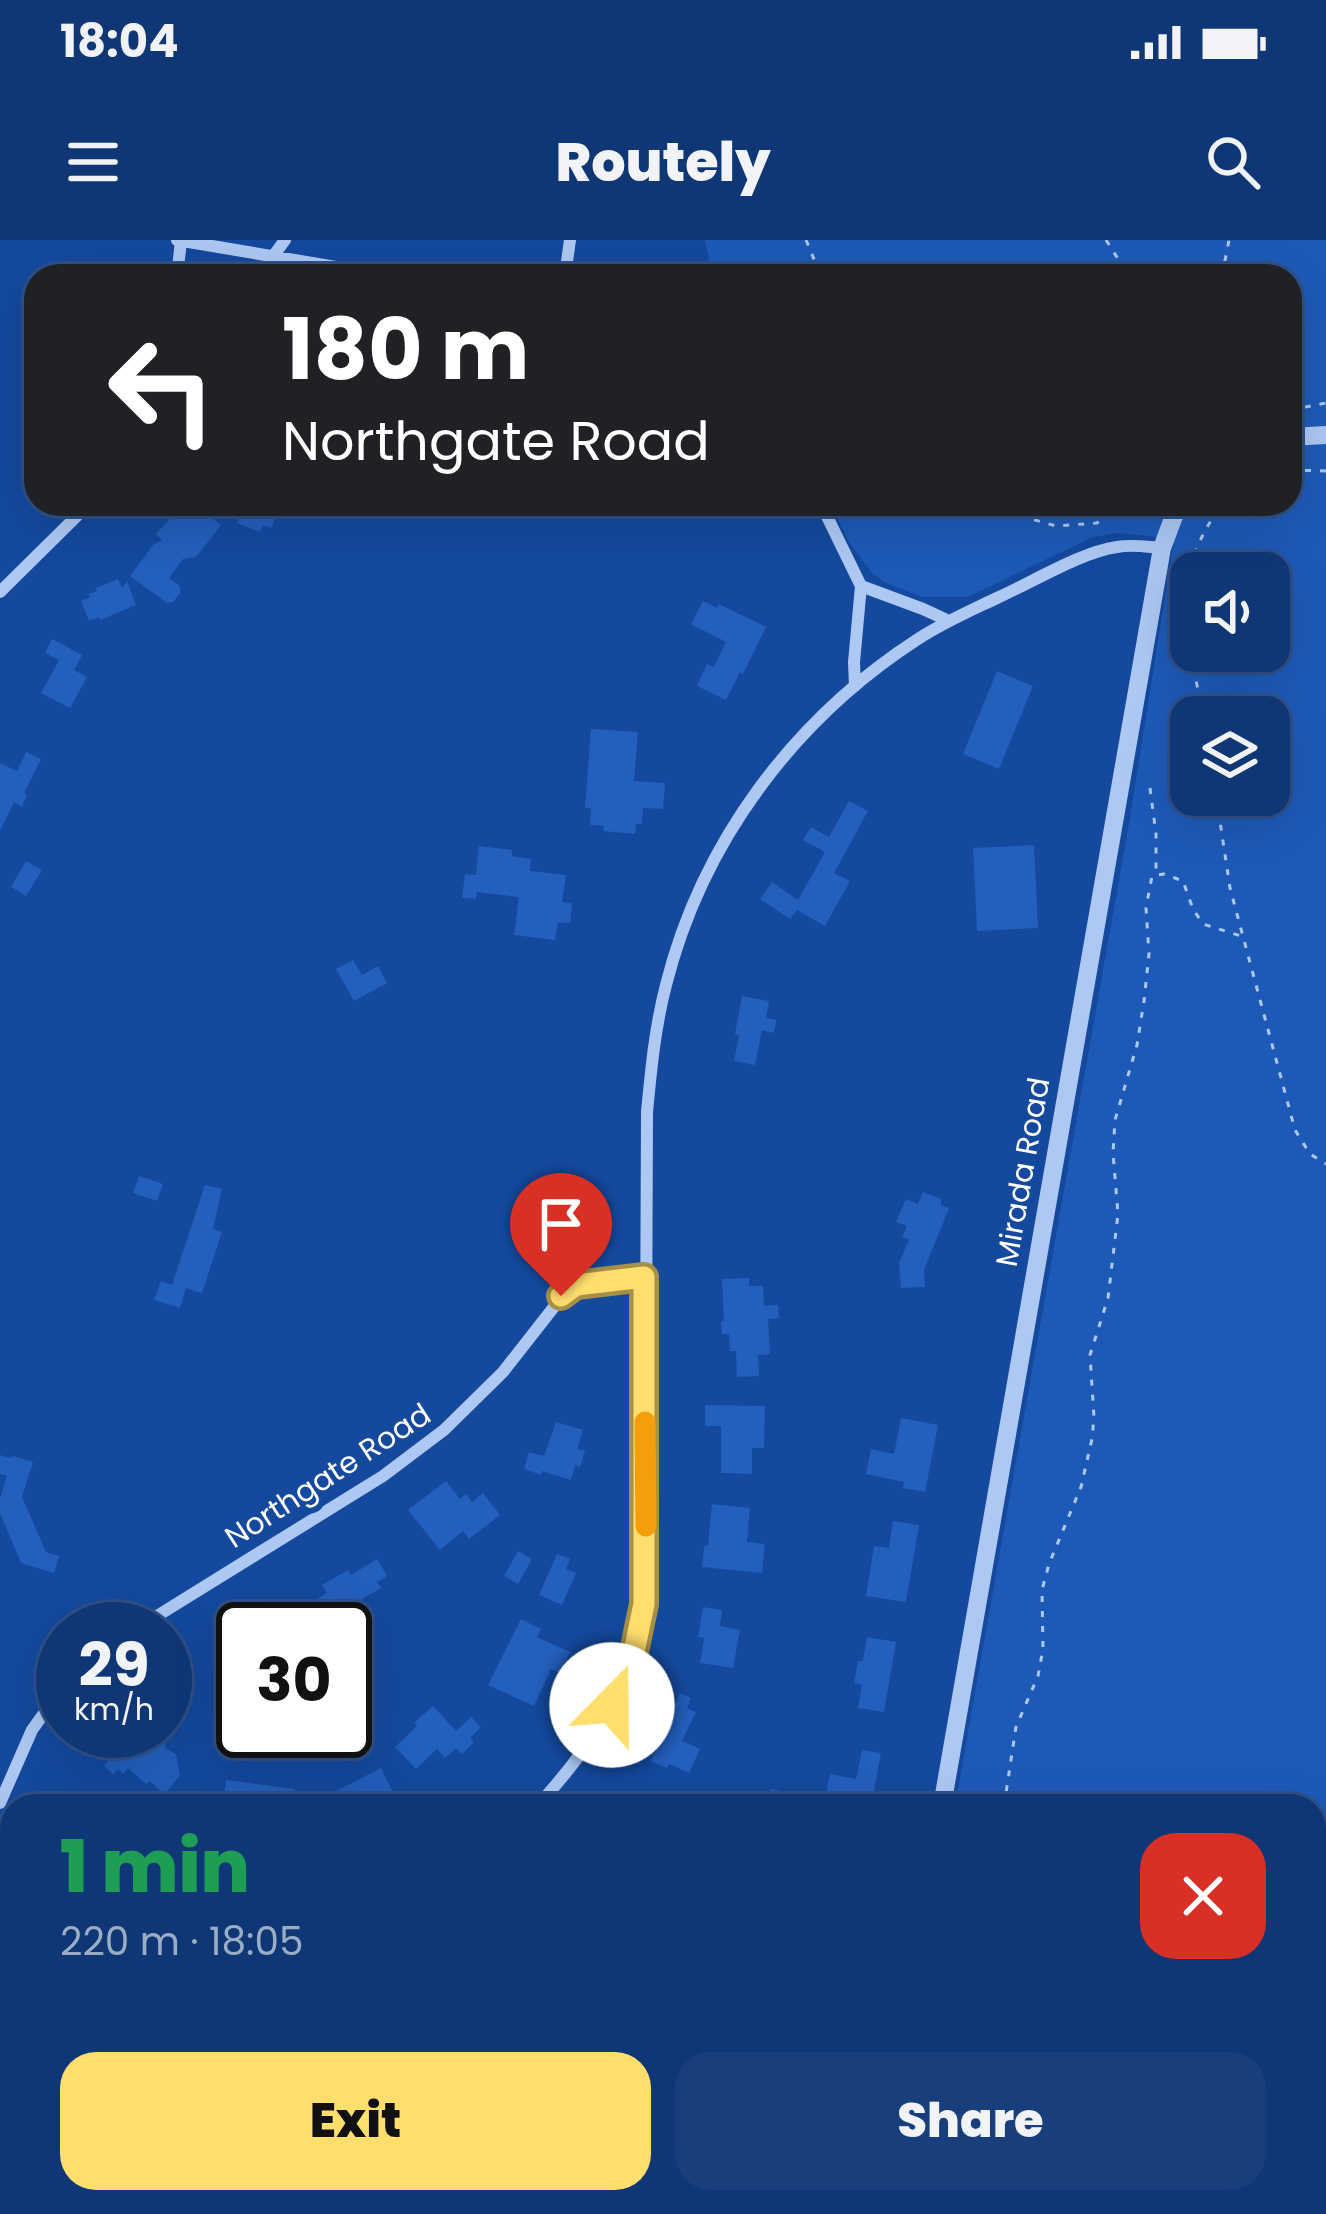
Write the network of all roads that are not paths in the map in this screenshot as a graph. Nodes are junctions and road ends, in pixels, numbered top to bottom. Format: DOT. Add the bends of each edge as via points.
graph roads {
  1 [pos="179,240"];
  2 [pos="285,240"];
  3 [pos="274,255"];
  4 [pos="323,264"];
  5 [pos="77,516"];
  6 [pos="827,516"];
  7 [pos="1174,516"];
  8 [pos="1162,548"];
  9 [pos="860,586"];
  10 [pos="0,592"];
  11 [pos="949,621"];
  12 [pos="855,686"];
  13 [pos="644,1277"];
  14 [pos="180,1602"];
  15 [pos="36,1724"];
  16 [pos="4,1794"];
  17 [pos="547,1794"];
  18 [pos="944,1794"];
  1 -- 3 [label="street"];
  2 -- 3 [label="street"];
  3 -- 4 [label="street"];
  5 -- 10 [label="street"];
  6 -- 9 [label="street"];
  7 -- 8 [label="street, Mirada Road"];
  8 -- 11 [label="street" via="1095,552"];
  8 -- 18 [label="street, Mirada Road"];
  9 -- 11 [label="street"];
  9 -- 12 [label="street"];
  11 -- 12 [label="street"];
  12 -- 13 [label="street" via="752,796 687,920 651,1068"];
  13 -- 14 [label="street, Northgate Road" via="568,1289 503,1372 444,1430"];
  13 -- 17 [label="street" via="641,1624 602,1724"];
  15 -- 16 [label="street"];
}
